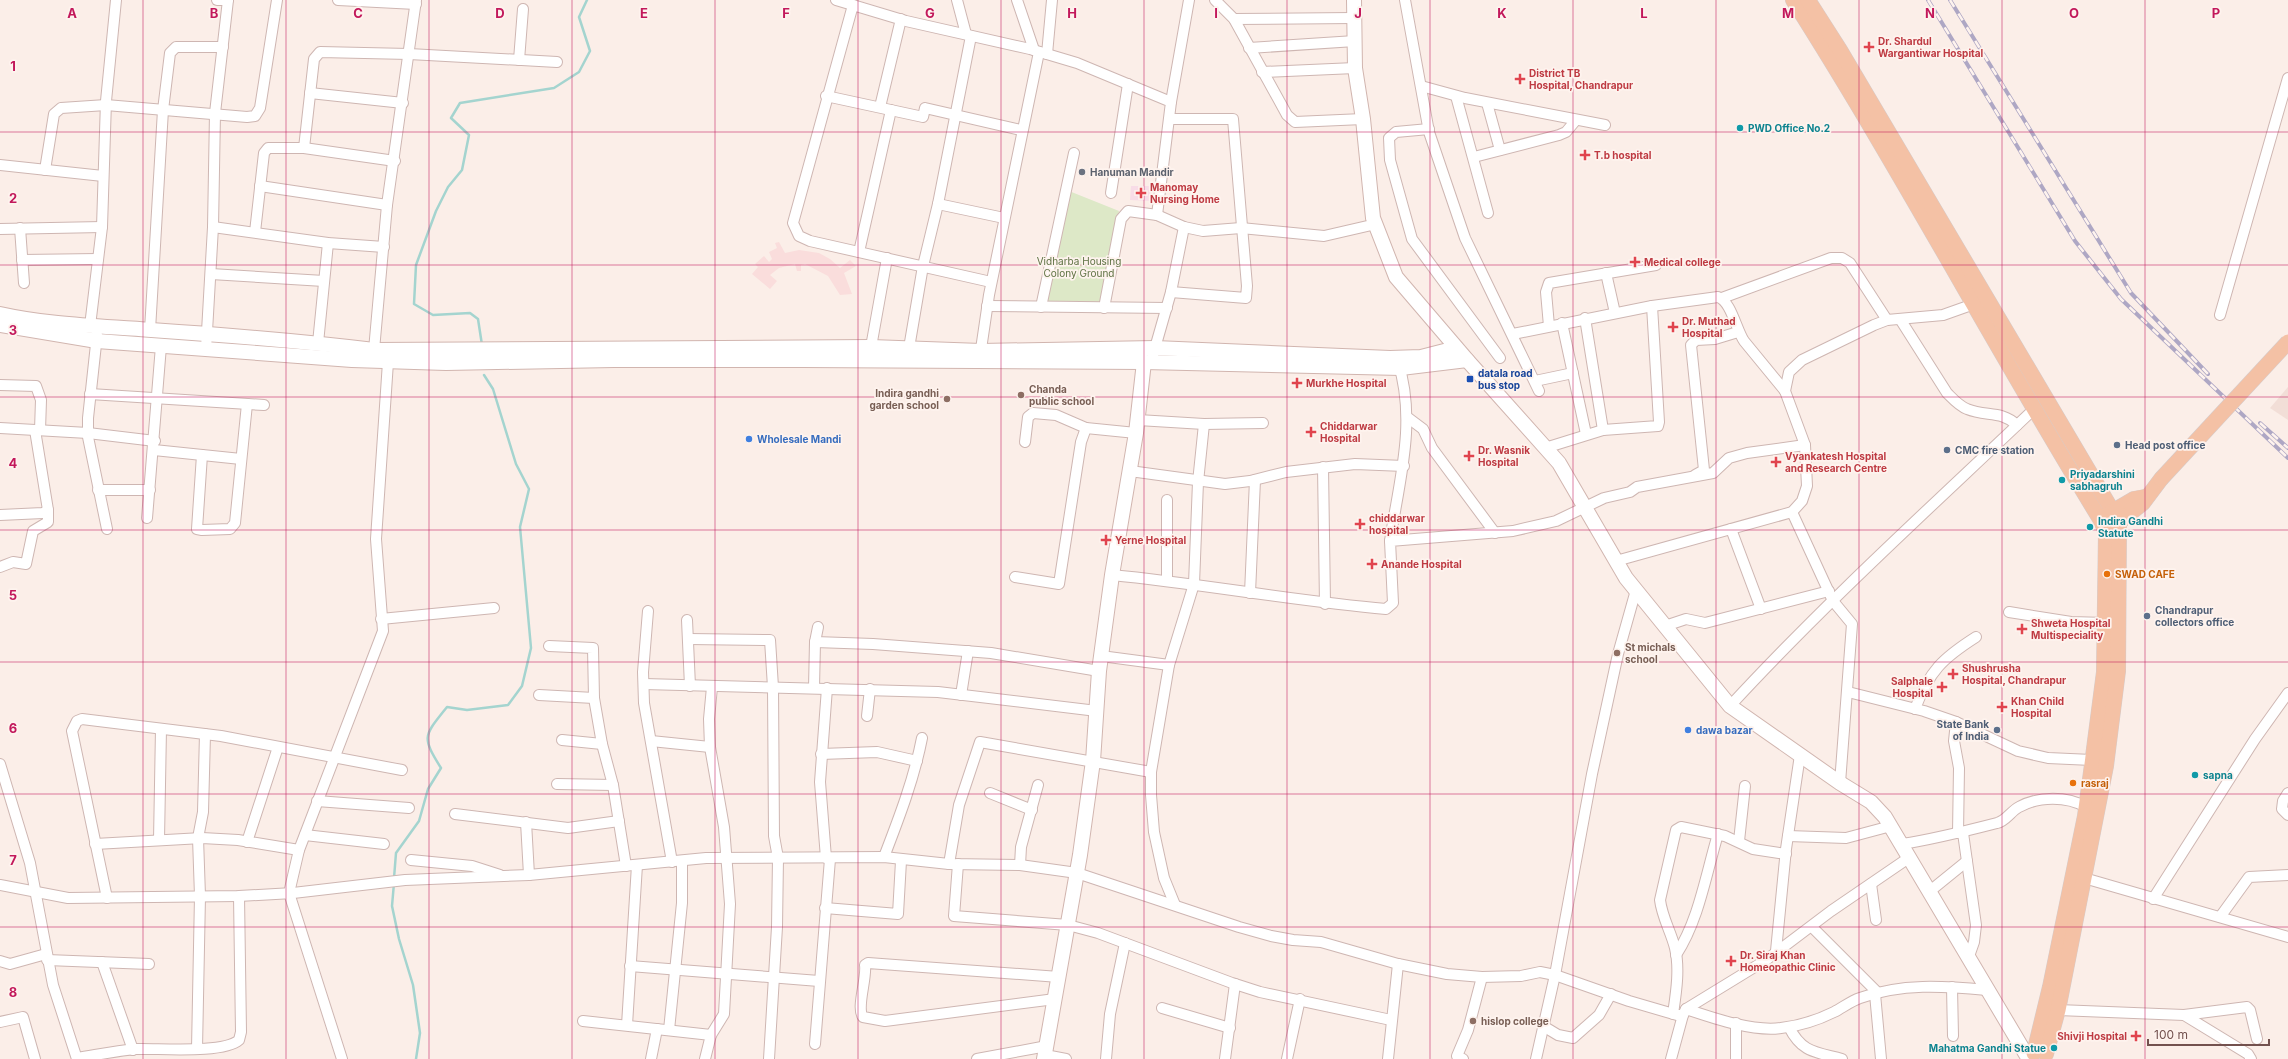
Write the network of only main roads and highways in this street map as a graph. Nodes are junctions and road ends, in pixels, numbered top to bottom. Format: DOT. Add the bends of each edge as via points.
graph roads {
  1 [pos="1354,0"];
  2 [pos="1793,0"];
  3 [pos="1808,0"];
  4 [pos="1857,92"];
  5 [pos="0,314"];
  6 [pos="0,325"];
  7 [pos="95,331"];
  8 [pos="2288,342"];
  9 [pos="1456,348"];
  10 [pos="911,355"];
  11 [pos="479,357"];
  12 [pos="980,357"];
  13 [pos="1466,360"];
  14 [pos="1148,362"];
  15 [pos="1399,363"];
  16 [pos="2043,392"];
  17 [pos="2031,406"];
  18 [pos="2110,521"];
  19 [pos="1046,1053"];
  20 [pos="2037,1056"];
  1 -- 9 [label="main road" via="1355,68 1373,218 1396,277"];
  2 -- 4 [label="main road"];
  3 -- 4 [label="main road"];
  4 -- 16 [label="main road"];
  4 -- 17 [label="main road"];
  5 -- 7 [label="main road"];
  6 -- 7 [label="main road"];
  7 -- 11 [label="main road" via="150,330"];
  7 -- 11 [label="main road" via="161,346 388,362"];
  8 -- 18 [label="main road, bridge" via="2147,497"];
  9 -- 13 [label="main road"];
  9 -- 15 [label="main road"];
  10 -- 11 [label="main road" via="614,360"];
  10 -- 11 [label="main road" via="872,347 615,348"];
  10 -- 12 [label="main road"];
  12 -- 14 [label="main road"];
  12 -- 15 [label="main road" via="1155,348"];
  13 -- 15 [label="main road"];
  13 -- 20 [label="main road" via="1558,463 1636,590 1730,706 1871,802 1891,826 1987,990"];
  14 -- 15 [label="main road"];
  14 -- 19 [label="main road" via="1112,576 1099,671 1093,761 1077,873"];
  16 -- 17 [label="main road"];
  16 -- 18 [label="main road"];
  17 -- 18 [label="main road"];
  18 -- 20 [label="main road" via="2104,672 2086,807"];
  18 -- 20 [label="main road" via="2118,671 2106,766 2058,1010"];
}
